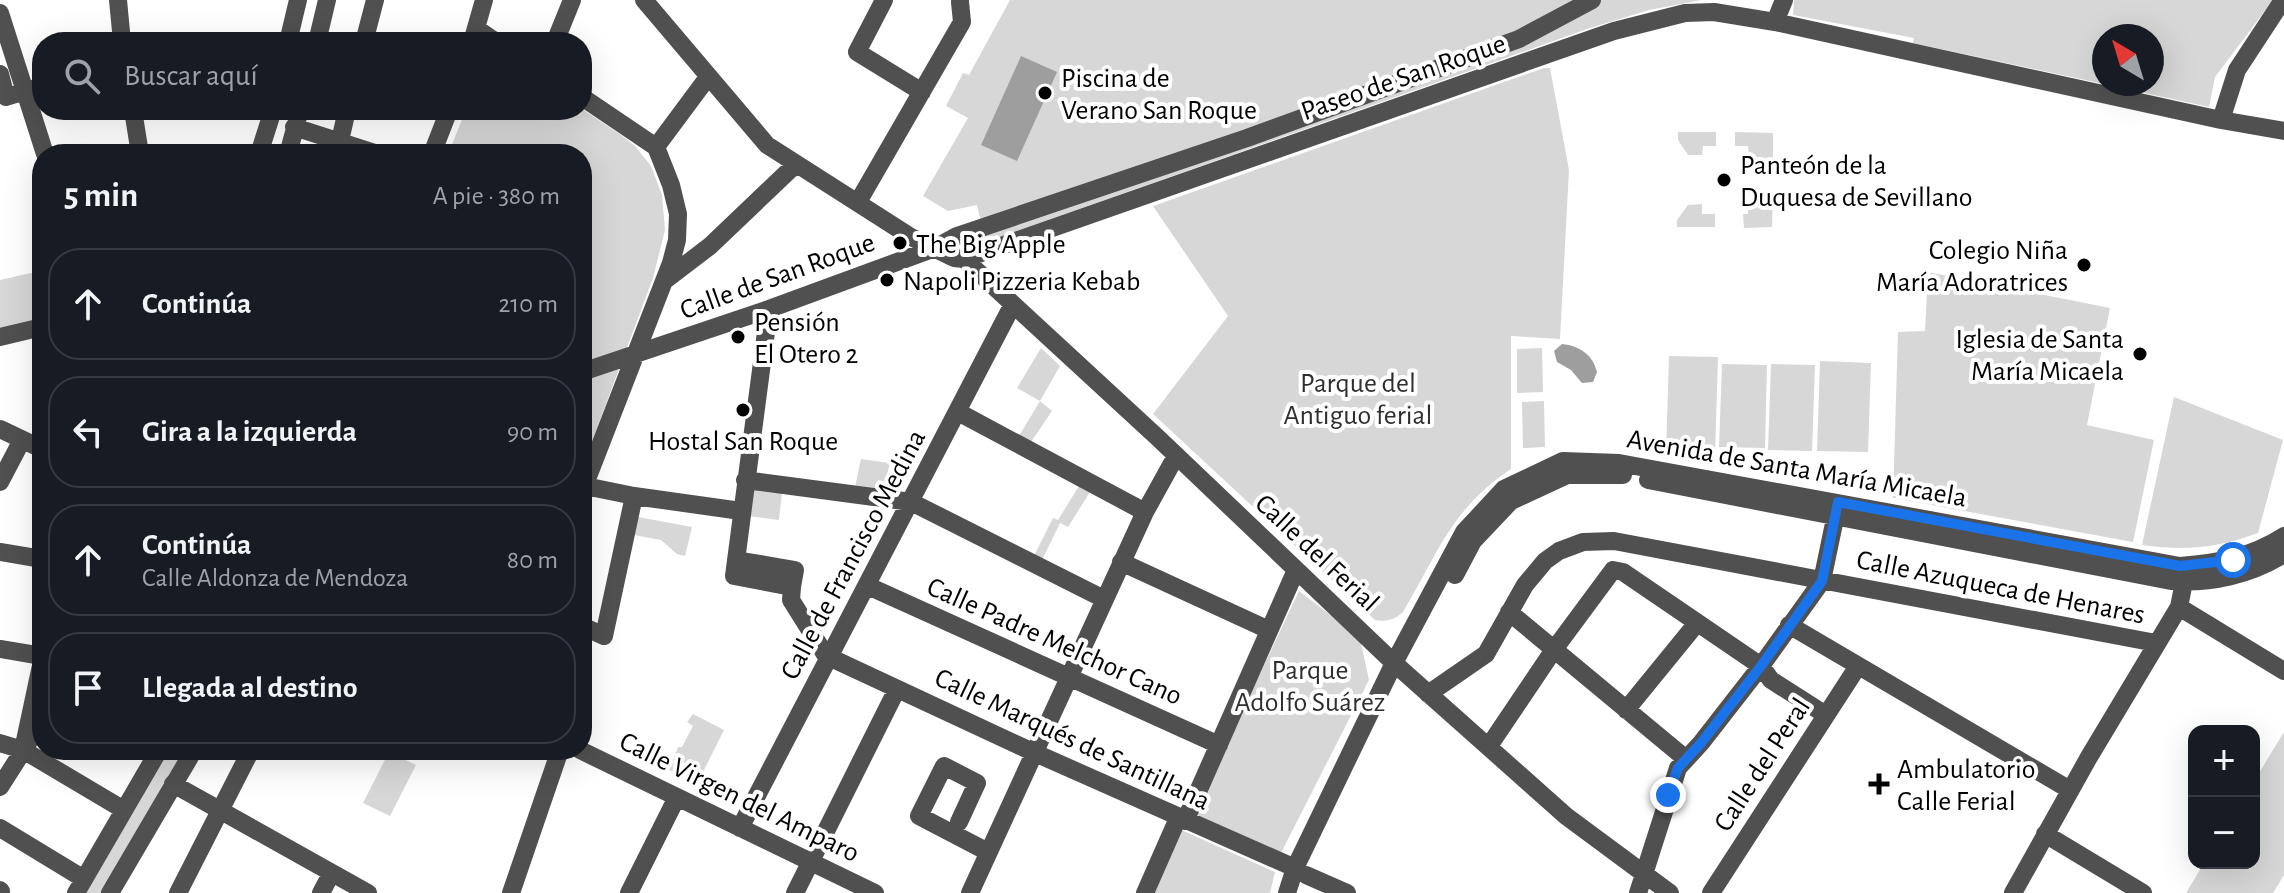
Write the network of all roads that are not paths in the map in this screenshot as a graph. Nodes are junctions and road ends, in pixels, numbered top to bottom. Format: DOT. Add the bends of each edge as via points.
graph roads {
  1 [pos="118,0"];
  2 [pos="298,0"];
  3 [pos="327,0"];
  4 [pos="375,0"];
  5 [pos="484,0"];
  6 [pos="572,0"];
  7 [pos="644,0"];
  8 [pos="884,0"];
  9 [pos="1592,0"];
  10 [pos="2283,0"];
  11 [pos="964,1"];
  12 [pos="1778,7"];
  13 [pos="0,13"];
  14 [pos="122,32"];
  15 [pos="290,32"];
  16 [pos="319,32"];
  17 [pos="367,32"];
  18 [pos="475,32"];
  19 [pos="559,32"];
  20 [pos="7,61"];
  21 [pos="0,74"];
  22 [pos="708,77"];
  23 [pos="32,87"];
  24 [pos="32,90"];
  25 [pos="922,92"];
  26 [pos="3,98"];
  27 [pos="592,104"];
  28 [pos="39,120"];
  29 [pos="135,120"];
  30 [pos="270,120"];
  31 [pos="296,120"];
  32 [pos="300,120"];
  33 [pos="345,120"];
  34 [pos="445,120"];
  35 [pos="2221,120"];
  36 [pos="2284,131"];
  37 [pos="43,144"];
  38 [pos="138,144"];
  39 [pos="262,144"];
  40 [pos="290,144"];
  41 [pos="333,144"];
  42 [pos="339,144"];
  43 [pos="436,144"];
  44 [pos="656,147"];
  45 [pos="796,164"];
  46 [pos="858,202"];
  47 [pos="935,248"];
  48 [pos="964,259"];
  49 [pos="664,281"];
  50 [pos="1012,306"];
  51 [pos="769,309"];
  52 [pos="32,329"];
  53 [pos="0,337"];
  54 [pos="637,353"];
  55 [pos="592,369"];
  56 [pos="958,412"];
  57 [pos="0,429"];
  58 [pos="22,440"];
  59 [pos="32,444"];
  60 [pos="1176,456"];
  61 [pos="592,468"];
  62 [pos="745,480"];
  63 [pos="0,482"];
  64 [pos="592,490"];
  65 [pos="634,496"];
  66 [pos="911,502"];
  67 [pos="1837,510"];
  68 [pos="741,511"];
  69 [pos="1145,512"];
  70 [pos="2284,536"];
  71 [pos="0,552"];
  72 [pos="2284,554"];
  73 [pos="32,557"];
  74 [pos="1121,562"];
  75 [pos="1296,570"];
  76 [pos="1822,581"];
  77 [pos="2184,582"];
  78 [pos="868,586"];
  79 [pos="1104,599"];
  80 [pos="2179,607"];
  81 [pos="1509,612"];
  82 [pos="1697,623"];
  83 [pos="1789,625"];
  84 [pos="1269,630"];
  85 [pos="592,631"];
  86 [pos="2156,643"];
  87 [pos="0,649"];
  88 [pos="1553,651"];
  89 [pos="32,656"];
  90 [pos="829,658"];
  91 [pos="1761,666"];
  92 [pos="1858,666"];
  93 [pos="1398,667"];
  94 [pos="2284,671"];
  95 [pos="1069,676"];
  96 [pos="897,689"];
  97 [pos="1428,694"];
  98 [pos="32,706"];
  99 [pos="1626,710"];
  100 [pos="1826,715"];
  101 [pos="32,736"];
  102 [pos="0,743"];
  103 [pos="1219,745"];
  104 [pos="1489,746"];
  105 [pos="23,750"];
  106 [pos="1035,753"];
  107 [pos="32,755"];
  108 [pos="592,756"];
  109 [pos="1686,759"];
  110 [pos="40,760"];
  111 [pos="153,760"];
  112 [pos="188,760"];
  113 [pos="246,760"];
  114 [pos="557,760"];
  115 [pos="173,784"];
  116 [pos="0,787"];
  117 [pos="2070,790"];
  118 [pos="677,797"];
  119 [pos="124,810"];
  120 [pos="220,812"];
  121 [pos="1182,819"];
  122 [pos="959,822"];
  123 [pos="0,828"];
  124 [pos="740,828"];
  125 [pos="2045,834"];
  126 [pos="988,852"];
  127 [pos="811,861"];
  128 [pos="331,874"];
  129 [pos="1643,874"];
  130 [pos="1300,879"];
  131 [pos="80,886"];
  132 [pos="110,893"];
  133 [pos="178,893"];
  134 [pos="321,893"];
  135 [pos="368,893"];
  136 [pos="511,893"];
  137 [pos="629,893"];
  138 [pos="795,893"];
  139 [pos="875,893"];
  140 [pos="970,893"];
  141 [pos="1145,893"];
  142 [pos="1287,893"];
  143 [pos="1347,893"];
  144 [pos="1638,893"];
  145 [pos="1670,893"];
  146 [pos="1711,893"];
  147 [pos="2013,893"];
  148 [pos="2143,893"];
  1 -- 14 [label="street"];
  2 -- 15 [label="street"];
  3 -- 16 [label="street"];
  4 -- 17 [label="street"];
  5 -- 18 [label="street"];
  6 -- 19 [label="street"];
  7 -- 22 [label="street, Calle del Ferial"];
  8 -- 25 [label="street" via="857,52"];
  9 -- 47 [label="street, Calle de San Roque" via="1519,39"];
  10 -- 35 [label="street" via="2237,70"];
  11 -- 25 [label="street" via="962,22"];
  12 -- 35 [label="street, Paseo de San Roque"];
  12 -- 48 [label="street, Paseo de San Roque" via="1685,13 1614,31"];
  13 -- 20 [label="street"];
  20 -- 23 [label="street"];
  21 -- 26 [label="street"];
  22 -- 44 [label="street"];
  22 -- 45 [label="street, Calle del Ferial" via="767,145"];
  24 -- 26 [label="street"];
  25 -- 46 [label="street"];
  27 -- 44 [label="street"];
  28 -- 37 [label="street"];
  29 -- 38 [label="street"];
  30 -- 39 [label="street"];
  31 -- 40 [label="street"];
  32 -- 41 [label="street"];
  33 -- 42 [label="street"];
  34 -- 43 [label="street"];
  35 -- 36 [label="street, Paseo de San Roque"];
  44 -- 49 [label="street" via="678,214 677,240"];
  45 -- 46 [label="street, Calle del Ferial"];
  45 -- 49 [label="street" via="710,246"];
  46 -- 47 [label="street, Calle del Ferial"];
  47 -- 48 [label="street, Calle del Ferial"];
  47 -- 51 [label="street, Calle de San Roque"];
  48 -- 50 [label="street, Calle del Ferial"];
  49 -- 54 [label="street"];
  50 -- 56 [label="street, Calle de Francisco Medina"];
  50 -- 60 [label="street, Calle del Ferial"];
  51 -- 54 [label="street, Calle de San Roque"];
  51 -- 62 [label="street"];
  52 -- 53 [label="street"];
  54 -- 55 [label="street, Calle de San Roque"];
  54 -- 61 [label="street"];
  56 -- 66 [label="street, Calle de Francisco Medina"];
  56 -- 69 [label="street"];
  57 -- 58 [label="street"];
  58 -- 59 [label="street"];
  58 -- 63 [label="street"];
  60 -- 69 [label="street"];
  60 -- 75 [label="street, Calle del Ferial"];
  62 -- 66 [label="street"];
  62 -- 68 [label="street"];
  64 -- 65 [label="street"];
  65 -- 68 [label="street"];
  65 -- 85 [label="street" via="604,636"];
  66 -- 78 [label="street, Calle de Francisco Medina"];
  66 -- 79 [label="street"];
  67 -- 70 [label="street, Avenida de Santa María Micaela" via="2180,566 2241,558"];
  67 -- 76 [label="street"];
  67 -- 77 [label="street, Avenida de Santa María Micaela"];
  67 -- 93 [label="street, Avenida de Santa María Micaela" via="1619,463 1563,461 1504,489 1464,532"];
  68 -- 90 [label="street" via="734,576 792,587 791,600"];
  69 -- 74 [label="street"];
  71 -- 73 [label="street"];
  72 -- 77 [label="street, Avenida de Santa María Micaela" via="2248,572"];
  74 -- 79 [label="street"];
  74 -- 84 [label="street"];
  75 -- 84 [label="street"];
  75 -- 93 [label="street, Calle del Ferial"];
  76 -- 81 [label="street, Calle Azuqueca de Henares" via="1614,541 1583,542 1545,561"];
  76 -- 83 [label="street"];
  76 -- 86 [label="street, Calle Azuqueca de Henares"];
  77 -- 80 [label="street"];
  78 -- 90 [label="street, Calle de Francisco Medina"];
  78 -- 95 [label="street, Calle Padre Melchor Cano"];
  79 -- 95 [label="street"];
  80 -- 86 [label="street"];
  80 -- 94 [label="street"];
  81 -- 88 [label="street"];
  81 -- 97 [label="street, Calle Azuqueca de Henares" via="1486,654"];
  82 -- 88 [label="street" via="1613,570"];
  82 -- 91 [label="street"];
  82 -- 99 [label="street"];
  83 -- 91 [label="street"];
  83 -- 92 [label="street"];
  84 -- 103 [label="street"];
  86 -- 117 [label="street"];
  87 -- 89 [label="street"];
  88 -- 99 [label="street"];
  88 -- 104 [label="street"];
  90 -- 96 [label="street, Calle Marqués de Santillana"];
  90 -- 124 [label="street, Calle de Francisco Medina"];
  91 -- 100 [label="street" via="1771,680"];
  91 -- 109 [label="street"];
  92 -- 100 [label="street, Calle del Peral"];
  92 -- 117 [label="street"];
  93 -- 97 [label="street, Calle del Ferial"];
  93 -- 130 [label="street, Avenida de Santa María Micaela"];
  95 -- 103 [label="street, Calle Padre Melchor Cano"];
  95 -- 106 [label="street"];
  96 -- 106 [label="street, Calle Marqués de Santillana"];
  96 -- 127 [label="street"];
  97 -- 104 [label="street, Calle del Ferial"];
  98 -- 105 [label="street"];
  99 -- 109 [label="street"];
  100 -- 146 [label="street, Calle del Peral"];
  101 -- 105 [label="street"];
  102 -- 105 [label="street"];
  103 -- 121 [label="street"];
  104 -- 129 [label="street, Calle del Ferial" via="1566,816"];
  105 -- 107 [label="street"];
  105 -- 116 [label="street"];
  106 -- 121 [label="street, Calle Marqués de Santillana"];
  106 -- 126 [label="street"];
  108 -- 118 [label="street, Calle Virgen del Amparo"];
  109 -- 129 [label="street" via="1678,768"];
  110 -- 119 [label="street"];
  111 -- 119 [label="street"];
  112 -- 115 [label="street"];
  113 -- 120 [label="street"];
  114 -- 136 [label="street"];
  115 -- 120 [label="street"];
  115 -- 132 [label="street"];
  117 -- 125 [label="street"];
  118 -- 124 [label="street, Calle Virgen del Amparo"];
  118 -- 137 [label="street"];
  119 -- 131 [label="street"];
  120 -- 128 [label="street"];
  120 -- 133 [label="street"];
  121 -- 130 [label="street, Calle Marqués de Santillana"];
  121 -- 141 [label="street"];
  122 -- 126 [label="street" via="977,783 944,766 919,816"];
  123 -- 131 [label="street"];
  124 -- 127 [label="street, Calle Virgen del Amparo"];
  125 -- 147 [label="street"];
  125 -- 148 [label="street"];
  126 -- 140 [label="street"];
  127 -- 138 [label="street"];
  127 -- 139 [label="street, Calle Virgen del Amparo"];
  128 -- 134 [label="street"];
  128 -- 135 [label="street"];
  129 -- 144 [label="street"];
  129 -- 145 [label="street, Calle del Ferial"];
  130 -- 142 [label="street, Avenida de Santa María Micaela"];
  130 -- 143 [label="street, Calle Marqués de Santillana"];
}
